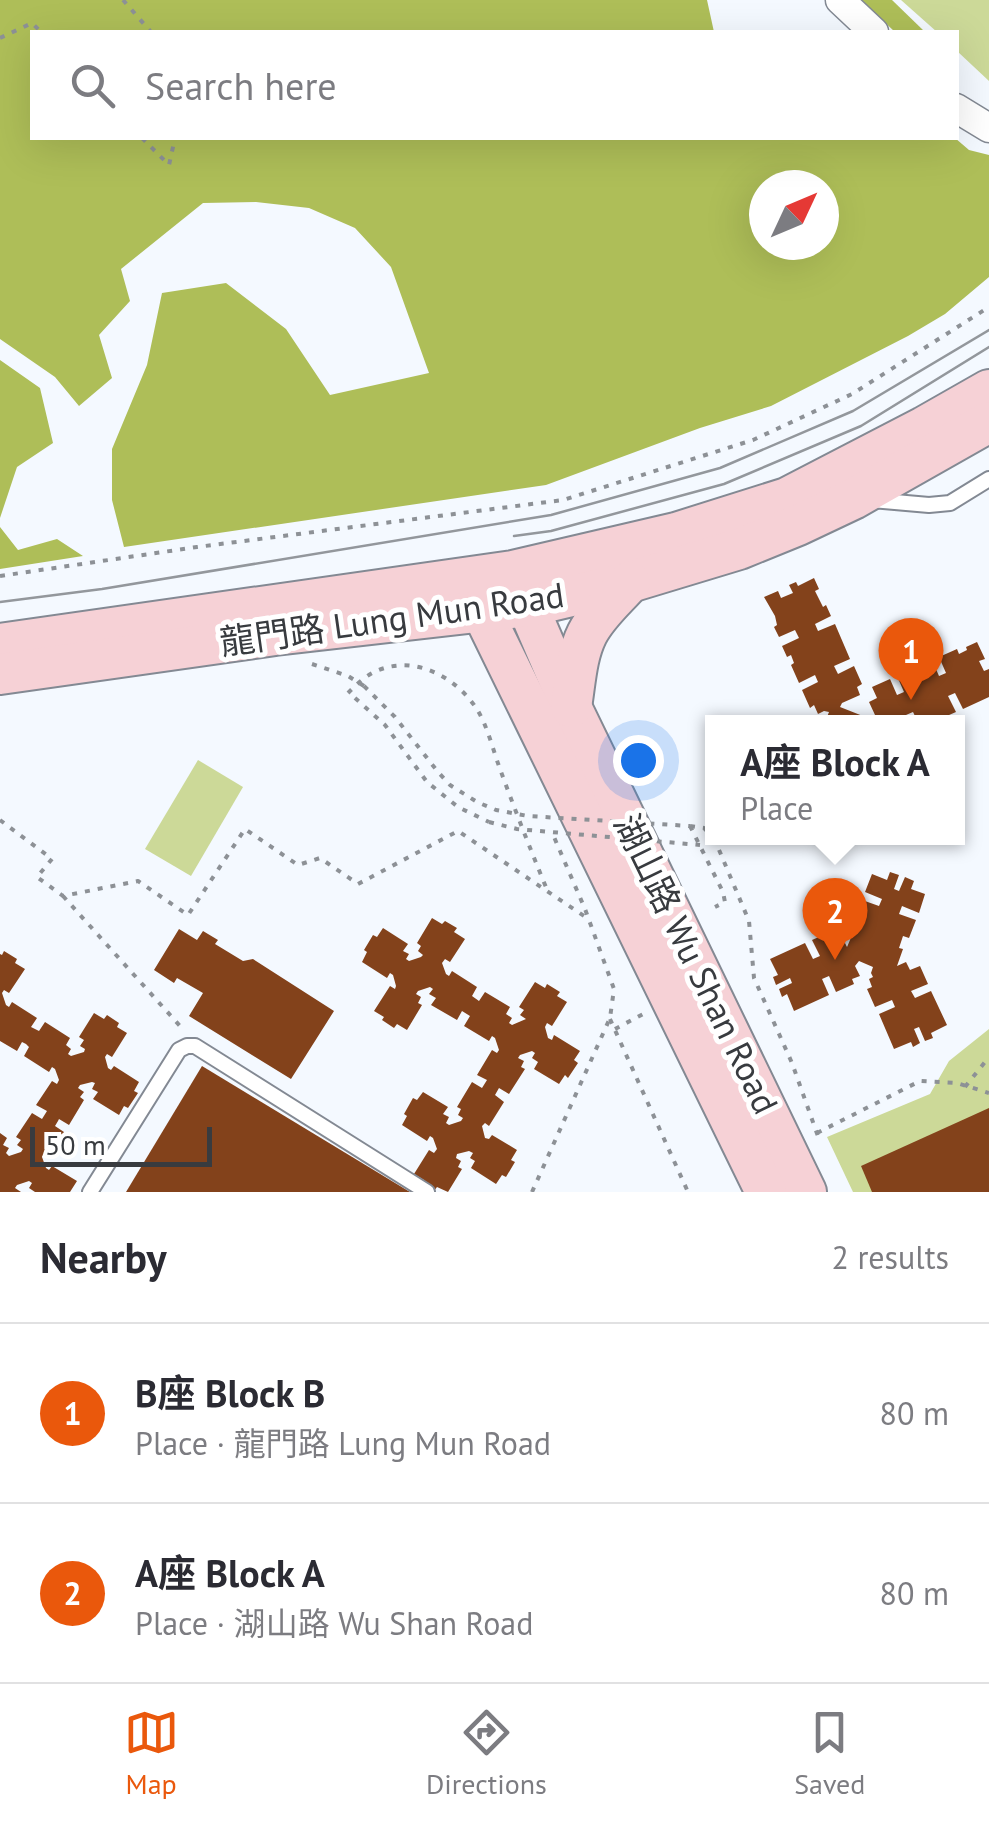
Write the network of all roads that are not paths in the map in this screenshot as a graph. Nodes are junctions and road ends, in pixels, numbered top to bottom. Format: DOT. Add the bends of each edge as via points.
graph roads {
  1 [pos="840,0"];
  2 [pos="872,30"];
  3 [pos="959,110"];
  4 [pos="989,128"];
  5 [pos="989,390"];
  6 [pos="989,422"];
  7 [pos="989,480"];
  8 [pos="853,499"];
  9 [pos="630,582"];
  10 [pos="521,588"];
  11 [pos="473,594"];
  12 [pos="0,644"];
  13 [pos="0,674"];
  14 [pos="571,707"];
  15 [pos="90,1192"];
  16 [pos="427,1192"];
  17 [pos="766,1192"];
  18 [pos="806,1192"];
  1 -- 2 [label="street"];
  3 -- 4 [label="street"];
  5 -- 10 [label="main road, 龍門路 Lung Mun Road" via="787,498"];
  6 -- 8 [label="main road, 龍門路 Lung Mun Road"];
  7 -- 8 [label="lane" via="950,503"];
  8 -- 9 [label="main road, 龍門路 Lung Mun Road" via="738,549"];
  9 -- 10 [label="main road, 龍門路 Lung Mun Road"];
  9 -- 14 [label="main road" via="588,633"];
  10 -- 11 [label="main road, 龍門路 Lung Mun Road"];
  10 -- 14 [label="main road, 湖山路 Wu Shan Road"];
  11 -- 12 [label="main road, 龍門路 Lung Mun Road"];
  11 -- 13 [label="main road, 龍門路 Lung Mun Road" via="274,635"];
  11 -- 17 [label="main road, 湖山路 Wu Shan Road"];
  14 -- 18 [label="main road, 湖山路 Wu Shan Road"];
  15 -- 16 [label="lane" via="186,1046"];
}
